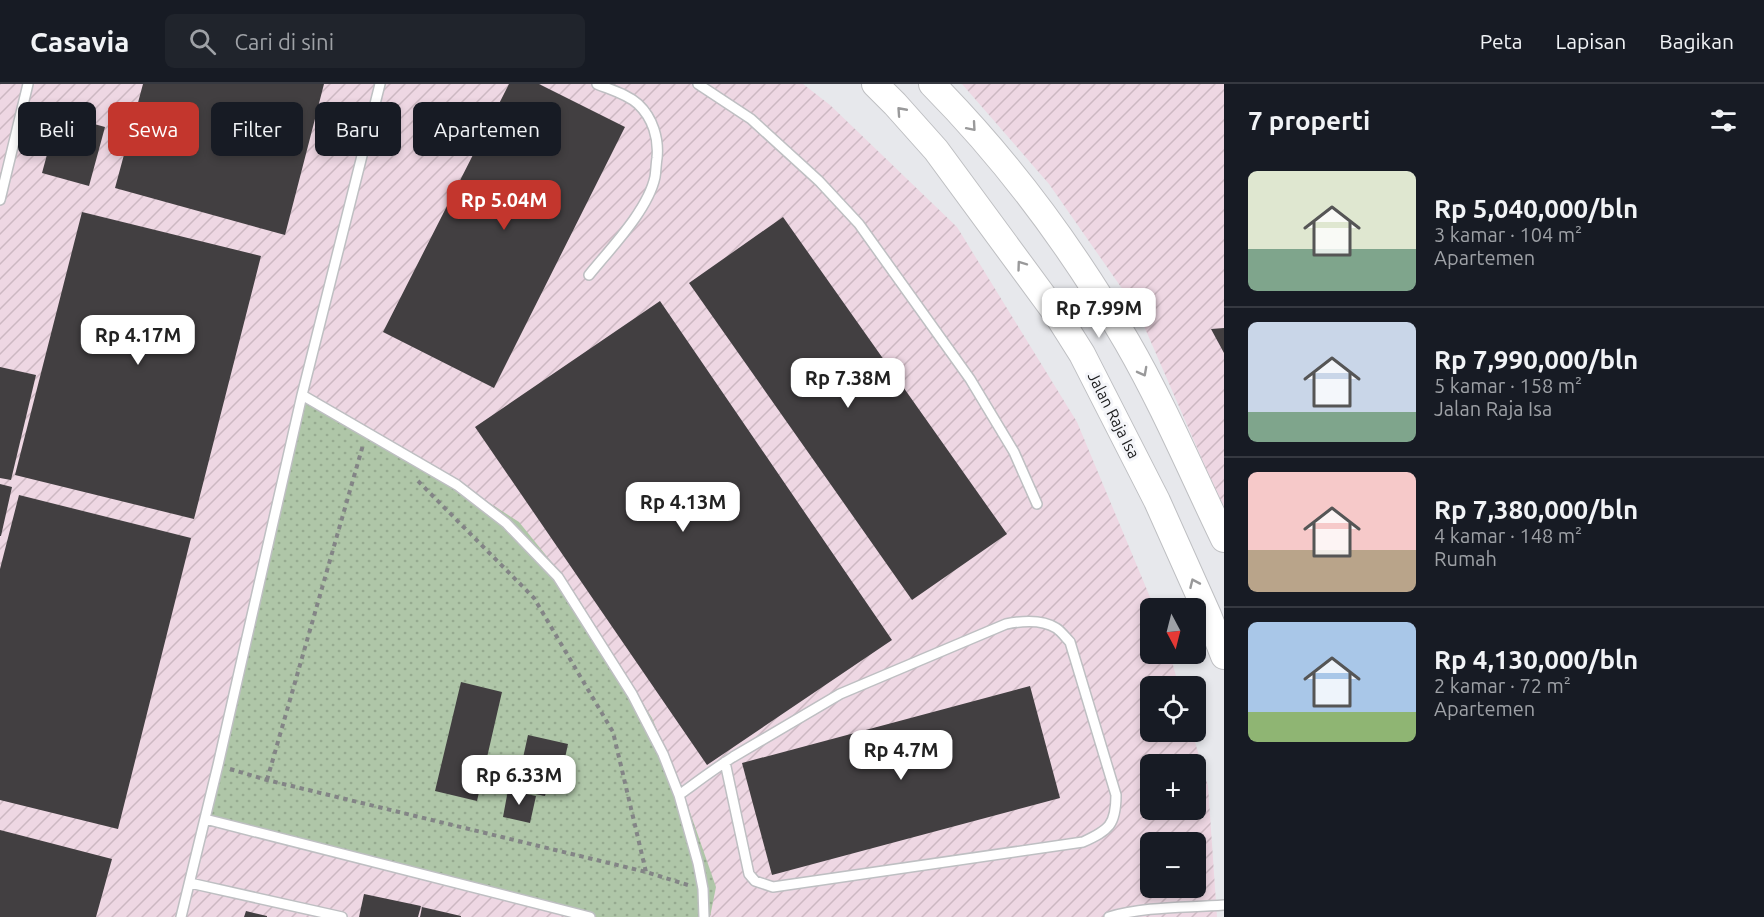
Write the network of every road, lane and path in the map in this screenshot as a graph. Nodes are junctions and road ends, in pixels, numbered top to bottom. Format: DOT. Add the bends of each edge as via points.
graph roads {
  1 [pos="28,84"];
  2 [pos="380,84"];
  3 [pos="597,84"];
  4 [pos="698,84"];
  5 [pos="875,84"];
  6 [pos="932,84"];
  7 [pos="0,200"];
  8 [pos="589,275"];
  9 [pos="302,395"];
  10 [pos="363,444"];
  11 [pos="417,480"];
  12 [pos="1037,504"];
  13 [pos="1224,539"];
  14 [pos="1224,656"];
  15 [pos="725,762"];
  16 [pos="218,765"];
  17 [pos="267,780"];
  18 [pos="679,795"];
  19 [pos="205,819"];
  20 [pos="646,872"];
  21 [pos="190,883"];
  22 [pos="703,889"];
  23 [pos="1224,905"];
  24 [pos="181,917"];
  25 [pos="342,917"];
  26 [pos="590,917"];
  27 [pos="704,917"];
  28 [pos="1109,917"];
  1 -- 7 [label="lane"];
  2 -- 9 [label="lane"];
  3 -- 8 [label="lane" via="638,104 655,129 658,144 655,178 647,198"];
  4 -- 12 [label="lane" via="751,118 859,224 969,379 1014,452"];
  14 -- 5 [label="main road, Jalan Raja Isa, one-way" via="1157,501 1082,354 936,150"];
  6 -- 13 [label="main road, one-way" via="1003,163 1093,286 1154,393"];
  9 -- 16 [label="lane"];
  9 -- 18 [label="lane" via="457,485 506,524 546,564 632,694"];
  10 -- 17 [label="path"];
  11 -- 20 [label="path" via="534,598 613,732"];
  15 -- 15 [label="lane" via="840,694 1006,624 1049,624 1071,642 1116,795 1116,811 1101,834 1083,842 772,887 755,881 749,874"];
  15 -- 18 [label="lane"];
  16 -- 17 [label="path"];
  16 -- 19 [label="lane"];
  17 -- 20 [label="path"];
  18 -- 22 [label="lane"];
  19 -- 21 [label="lane"];
  19 -- 26 [label="lane"];
  20 -- 22 [label="path"];
  21 -- 24 [label="lane"];
  21 -- 25 [label="lane"];
  22 -- 27 [label="lane"];
  23 -- 28 [label="lane" via="1156,909"];
}
